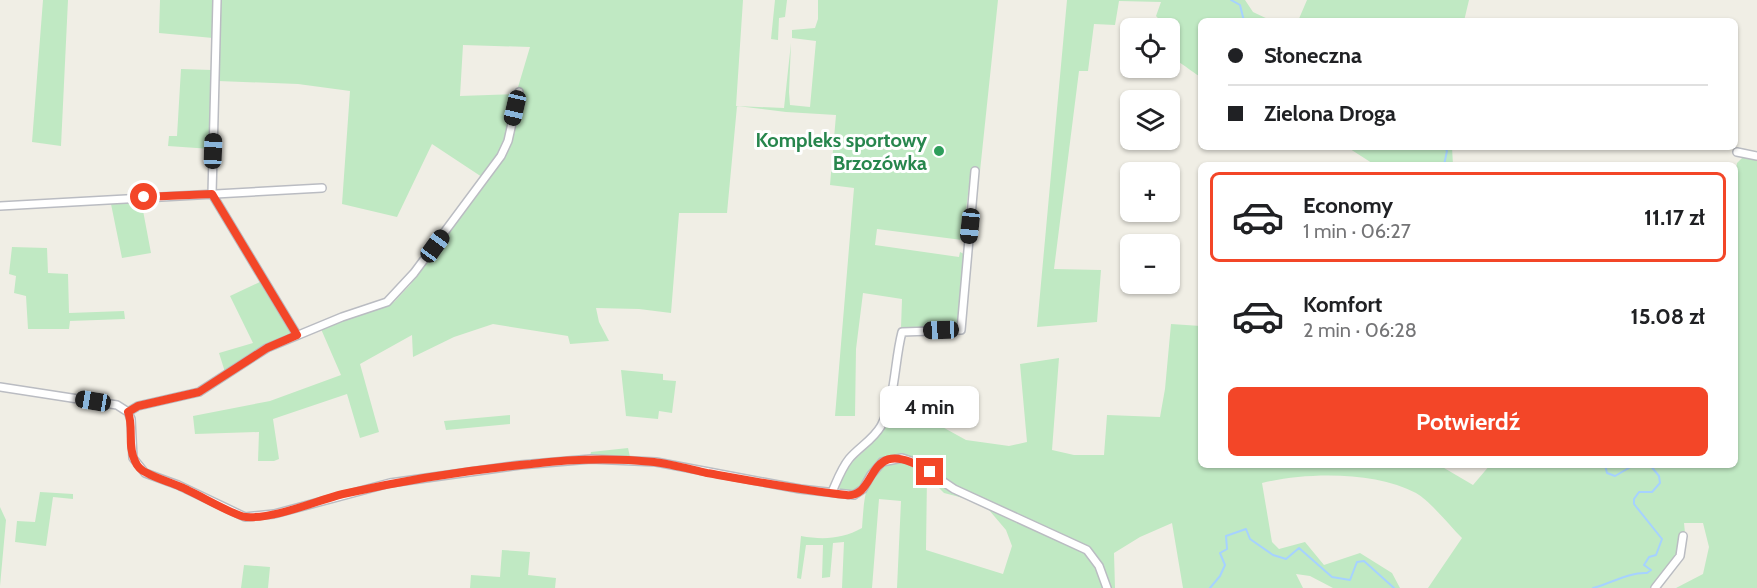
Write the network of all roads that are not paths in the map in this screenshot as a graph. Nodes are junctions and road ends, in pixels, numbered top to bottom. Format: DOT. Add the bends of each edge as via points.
graph roads {
  1 [pos="217,0"];
  2 [pos="519,92"];
  3 [pos="1737,152"];
  4 [pos="1757,156"];
  5 [pos="975,171"];
  6 [pos="322,188"];
  7 [pos="212,194"];
  8 [pos="0,206"];
  9 [pos="297,335"];
  10 [pos="0,387"];
  11 [pos="128,412"];
  12 [pos="832,492"];
  13 [pos="1683,536"];
  14 [pos="1107,588"];
  15 [pos="1655,588"];
  1 -- 7 [label="street"];
  2 -- 9 [label="street" via="501,156 414,273 387,302"];
  3 -- 4 [label="street"];
  5 -- 12 [label="street" via="961,330 902,332 886,416 872,438 841,471"];
  6 -- 7 [label="street"];
  7 -- 8 [label="street"];
  7 -- 9 [label="street"];
  9 -- 11 [label="street" via="267,348 199,392 138,406"];
  10 -- 11 [label="street" via="117,405"];
  11 -- 12 [label="street" via="133,459 146,473 245,517 274,514 390,483 591,459 656,462"];
  12 -- 14 [label="street" via="854,495 882,462 902,458 914,462 954,489 1087,549"];
  13 -- 15 [label="street" via="1680,556"];
}
